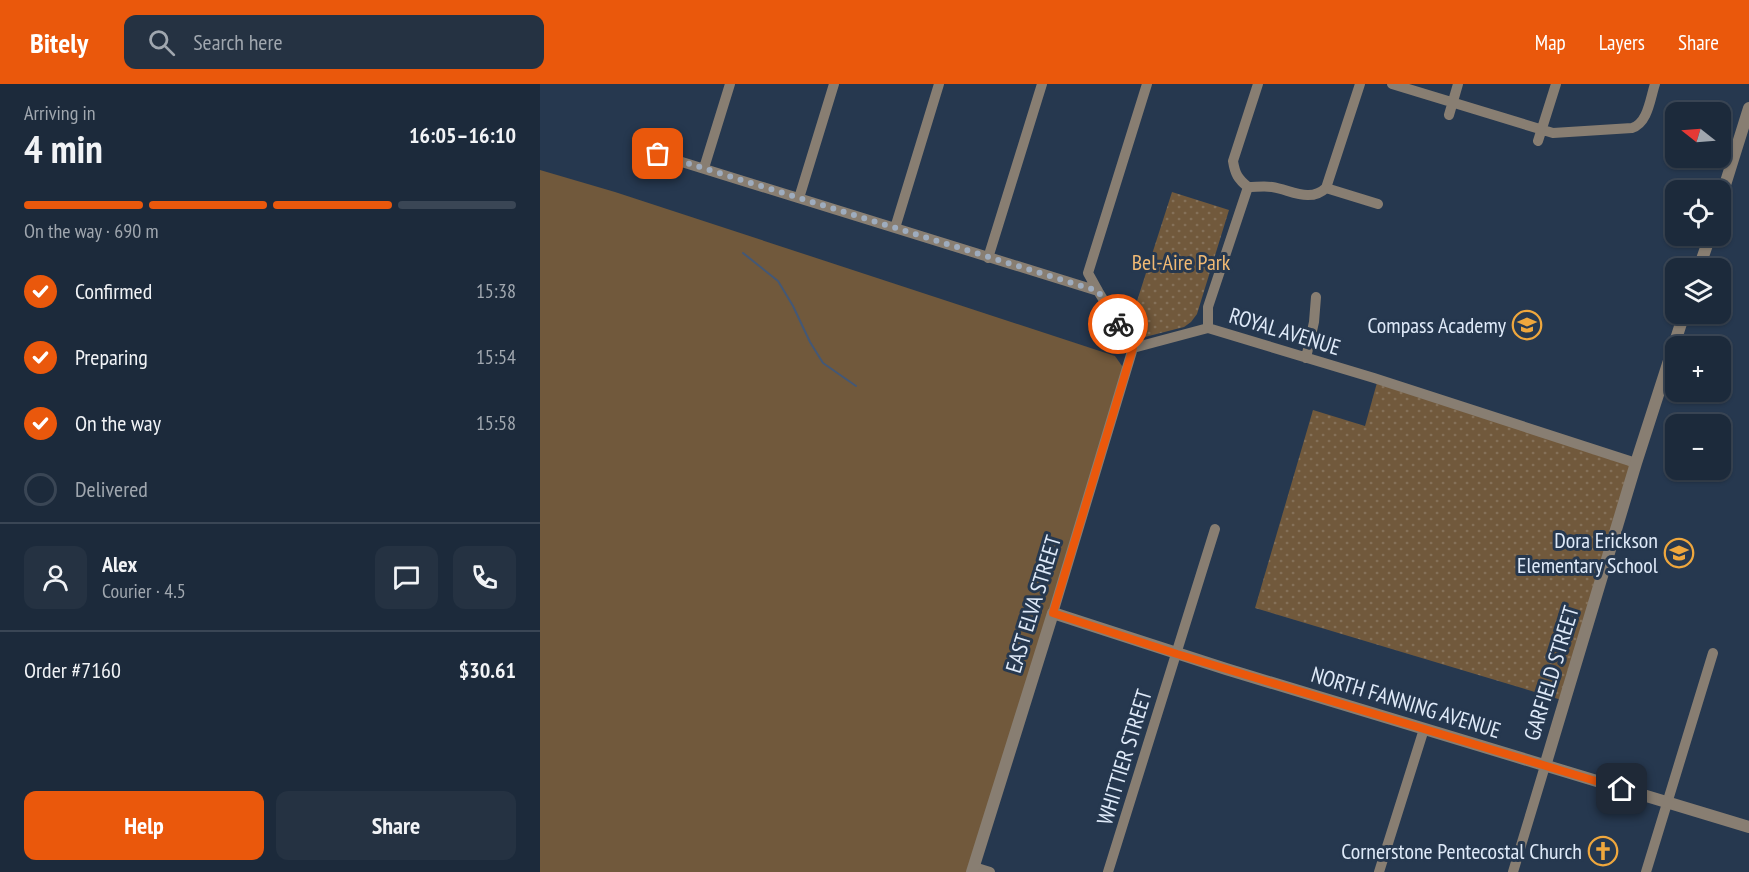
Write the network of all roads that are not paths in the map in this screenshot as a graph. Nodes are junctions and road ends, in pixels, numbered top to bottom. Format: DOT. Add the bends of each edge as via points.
graph roads {
  1 [pos="730,84"];
  2 [pos="834,84"];
  3 [pos="939,84"];
  4 [pos="1042,84"];
  5 [pos="1147,84"];
  6 [pos="1258,84"];
  7 [pos="1360,84"];
  8 [pos="1392,84"];
  9 [pos="1458,84"];
  10 [pos="1556,84"];
  11 [pos="1655,84"];
  12 [pos="1452,103"];
  13 [pos="1749,108"];
  14 [pos="1449,115"];
  15 [pos="1541,130"];
  16 [pos="1538,141"];
  17 [pos="640,149"];
  18 [pos="704,168"];
  19 [pos="1727,180"];
  20 [pos="1248,187"];
  21 [pos="1326,188"];
  22 [pos="799,198"];
  23 [pos="1378,204"];
  24 [pos="895,228"];
  25 [pos="988,258"];
  26 [pos="1098,291"];
  27 [pos="1316,297"];
  28 [pos="1681,324"];
  29 [pos="1208,328"];
  30 [pos="1133,348"];
  31 [pos="1306,357"];
  32 [pos="1636,462"];
  33 [pos="1215,529"];
  34 [pos="1053,613"];
  35 [pos="1713,653"];
  36 [pos="1177,654"];
  37 [pos="1424,729"];
  38 [pos="1545,766"];
  39 [pos="1668,803"];
  40 [pos="1749,827"];
  41 [pos="973,869"];
  42 [pos="990,872"];
  43 [pos="1108,872"];
  44 [pos="1379,872"];
  45 [pos="1513,872"];
  46 [pos="1646,872"];
  1 -- 18 [label="street"];
  2 -- 22 [label="street"];
  3 -- 24 [label="street"];
  4 -- 25 [label="street"];
  5 -- 26 [label="street" via="1088,273"];
  6 -- 20 [label="street" via="1233,161 1239,180"];
  7 -- 21 [label="street"];
  8 -- 12 [label="street"];
  9 -- 12 [label="street"];
  10 -- 15 [label="street"];
  11 -- 15 [label="street" via="1644,119 1632,128 1553,133"];
  12 -- 14 [label="street"];
  12 -- 15 [label="street"];
  13 -- 19 [label="street"];
  15 -- 16 [label="street"];
  17 -- 18 [label="street"];
  18 -- 22 [label="street"];
  20 -- 21 [label="street" via="1270,186 1310,196"];
  20 -- 29 [label="street" via="1209,308"];
  21 -- 23 [label="street"];
  22 -- 24 [label="street"];
  24 -- 25 [label="street"];
  25 -- 26 [label="street"];
  26 -- 30 [label="street"];
  27 -- 31 [label="street"];
  28 -- 32 [label="street, GARFIELD STREET"];
  29 -- 30 [label="street, ROYAL AVENUE"];
  29 -- 31 [label="street, ROYAL AVENUE"];
  30 -- 34 [label="street, EAST ELVA STREET"];
  31 -- 32 [label="street, ROYAL AVENUE"];
  32 -- 38 [label="street, GARFIELD STREET"];
  33 -- 36 [label="street, WHITTIER STREET"];
  34 -- 36 [label="street, NORTH FANNING AVENUE"];
  34 -- 41 [label="street, EAST ELVA STREET"];
  35 -- 39 [label="street"];
  36 -- 37 [label="street, NORTH FANNING AVENUE"];
  36 -- 43 [label="street, WHITTIER STREET"];
  37 -- 38 [label="street, NORTH FANNING AVENUE"];
  37 -- 44 [label="street"];
  38 -- 39 [label="street, NORTH FANNING AVENUE"];
  38 -- 45 [label="street, GARFIELD STREET"];
  39 -- 40 [label="street, NORTH FANNING AVENUE"];
  39 -- 46 [label="street"];
  41 -- 42 [label="street"];
}
